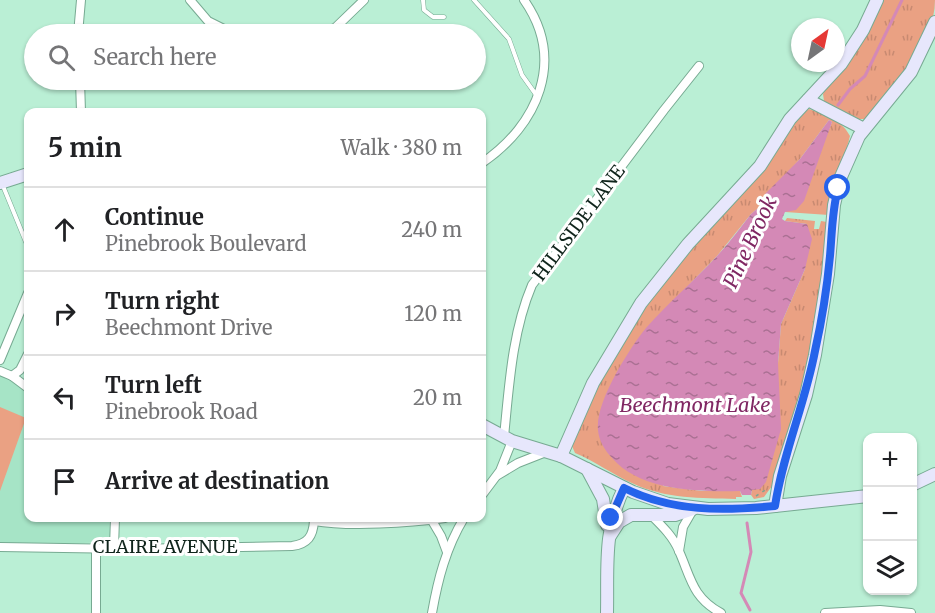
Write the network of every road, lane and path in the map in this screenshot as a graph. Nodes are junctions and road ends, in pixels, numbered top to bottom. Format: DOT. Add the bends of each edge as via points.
graph roads {
  1 [pos="81,0"];
  2 [pos="190,0"];
  3 [pos="364,0"];
  4 [pos="423,0"];
  5 [pos="474,0"];
  6 [pos="524,0"];
  7 [pos="877,0"];
  8 [pos="444,17"];
  9 [pos="935,22"];
  10 [pos="79,24"];
  11 [pos="214,24"];
  12 [pos="339,24"];
  13 [pos="699,66"];
  14 [pos="80,90"];
  15 [pos="537,97"];
  16 [pos="808,100"];
  17 [pos="81,108"];
  18 [pos="864,129"];
  19 [pos="486,160"];
  20 [pos="24,175"];
  21 [pos="1,183"];
  22 [pos="24,238"];
  23 [pos="24,302"];
  24 [pos="0,360"];
  25 [pos="24,362"];
  26 [pos="0,371"];
  27 [pos="12,376"];
  28 [pos="24,385"];
  29 [pos="486,426"];
  30 [pos="508,439"];
  31 [pos="548,451"];
  32 [pos="561,456"];
  33 [pos="585,467"];
  34 [pos="935,474"];
  35 [pos="495,477"];
  36 [pos="917,482"];
  37 [pos="771,486"];
  38 [pos="624,488"];
  39 [pos="486,489"];
  40 [pos="863,496"];
  41 [pos="753,498"];
  42 [pos="775,506"];
  43 [pos="694,508"];
  44 [pos="649,514"];
  45 [pos="115,522"];
  46 [pos="313,522"];
  47 [pos="358,522"];
  48 [pos="388,522"];
  49 [pos="433,522"];
  50 [pos="462,522"];
  51 [pos="608,537"];
  52 [pos="0,547"];
  53 [pos="96,547"];
  54 [pos="114,547"];
  55 [pos="680,551"];
  56 [pos="447,552"];
  57 [pos="96,613"];
  58 [pos="432,613"];
  59 [pos="608,613"];
  60 [pos="721,613"];
  61 [pos="825,613"];
  62 [pos="911,613"];
  1 -- 10 [label="street"];
  2 -- 11 [label="street"];
  3 -- 12 [label="street"];
  4 -- 8 [label="lane" via="424,10 433,17"];
  5 -- 15 [label="lane" via="509,39 522,75"];
  6 -- 15 [label="street" via="544,46 544,70"];
  7 -- 16 [label="street" via="849,52"];
  9 -- 18 [label="street" via="910,72"];
  13 -- 30 [label="street, HILLSIDE LANE" via="532,285 516,340"];
  14 -- 17 [label="street"];
  15 -- 19 [label="street" via="529,116"];
  16 -- 18 [label="street"];
  16 -- 32 [label="street" via="760,166 688,244 641,303 593,383"];
  18 -- 42 [label="street" via="835,198 819,333"];
  20 -- 21 [label="street"];
  21 -- 22 [label="lane"];
  23 -- 24 [label="street"];
  25 -- 27 [label="street"];
  26 -- 27 [label="street"];
  27 -- 28 [label="street"];
  29 -- 30 [label="street"];
  30 -- 31 [label="street"];
  30 -- 35 [label="street, HILLSIDE LANE" via="503,465"];
  31 -- 32 [label="street"];
  31 -- 35 [label="street"];
  32 -- 33 [label="street"];
  33 -- 38 [label="street"];
  33 -- 51 [label="street" via="603,499"];
  34 -- 36 [label="street"];
  35 -- 39 [label="street"];
  37 -- 41 [label="path"];
  38 -- 43 [label="street" via="659,502"];
  38 -- 51 [label="street" via="611,518"];
  40 -- 42 [label="street"];
  42 -- 43 [label="street"];
  43 -- 44 [label="street" via="675,515"];
  43 -- 55 [label="street" via="683,527"];
  44 -- 51 [label="street" via="624,518"];
  44 -- 55 [label="street"];
  45 -- 54 [label="street"];
  46 -- 54 [label="street, CLAIRE AVENUE" via="310,538 292,546"];
  47 -- 48 [label="street"];
  49 -- 56 [label="street"];
  50 -- 56 [label="street"];
  51 -- 59 [label="street"];
  52 -- 53 [label="street, CLAIRE AVENUE"];
  53 -- 54 [label="street, CLAIRE AVENUE"];
  53 -- 57 [label="street"];
  55 -- 60 [label="street" via="695,590"];
  56 -- 58 [label="street"];
  61 -- 62 [label="street"];
}
